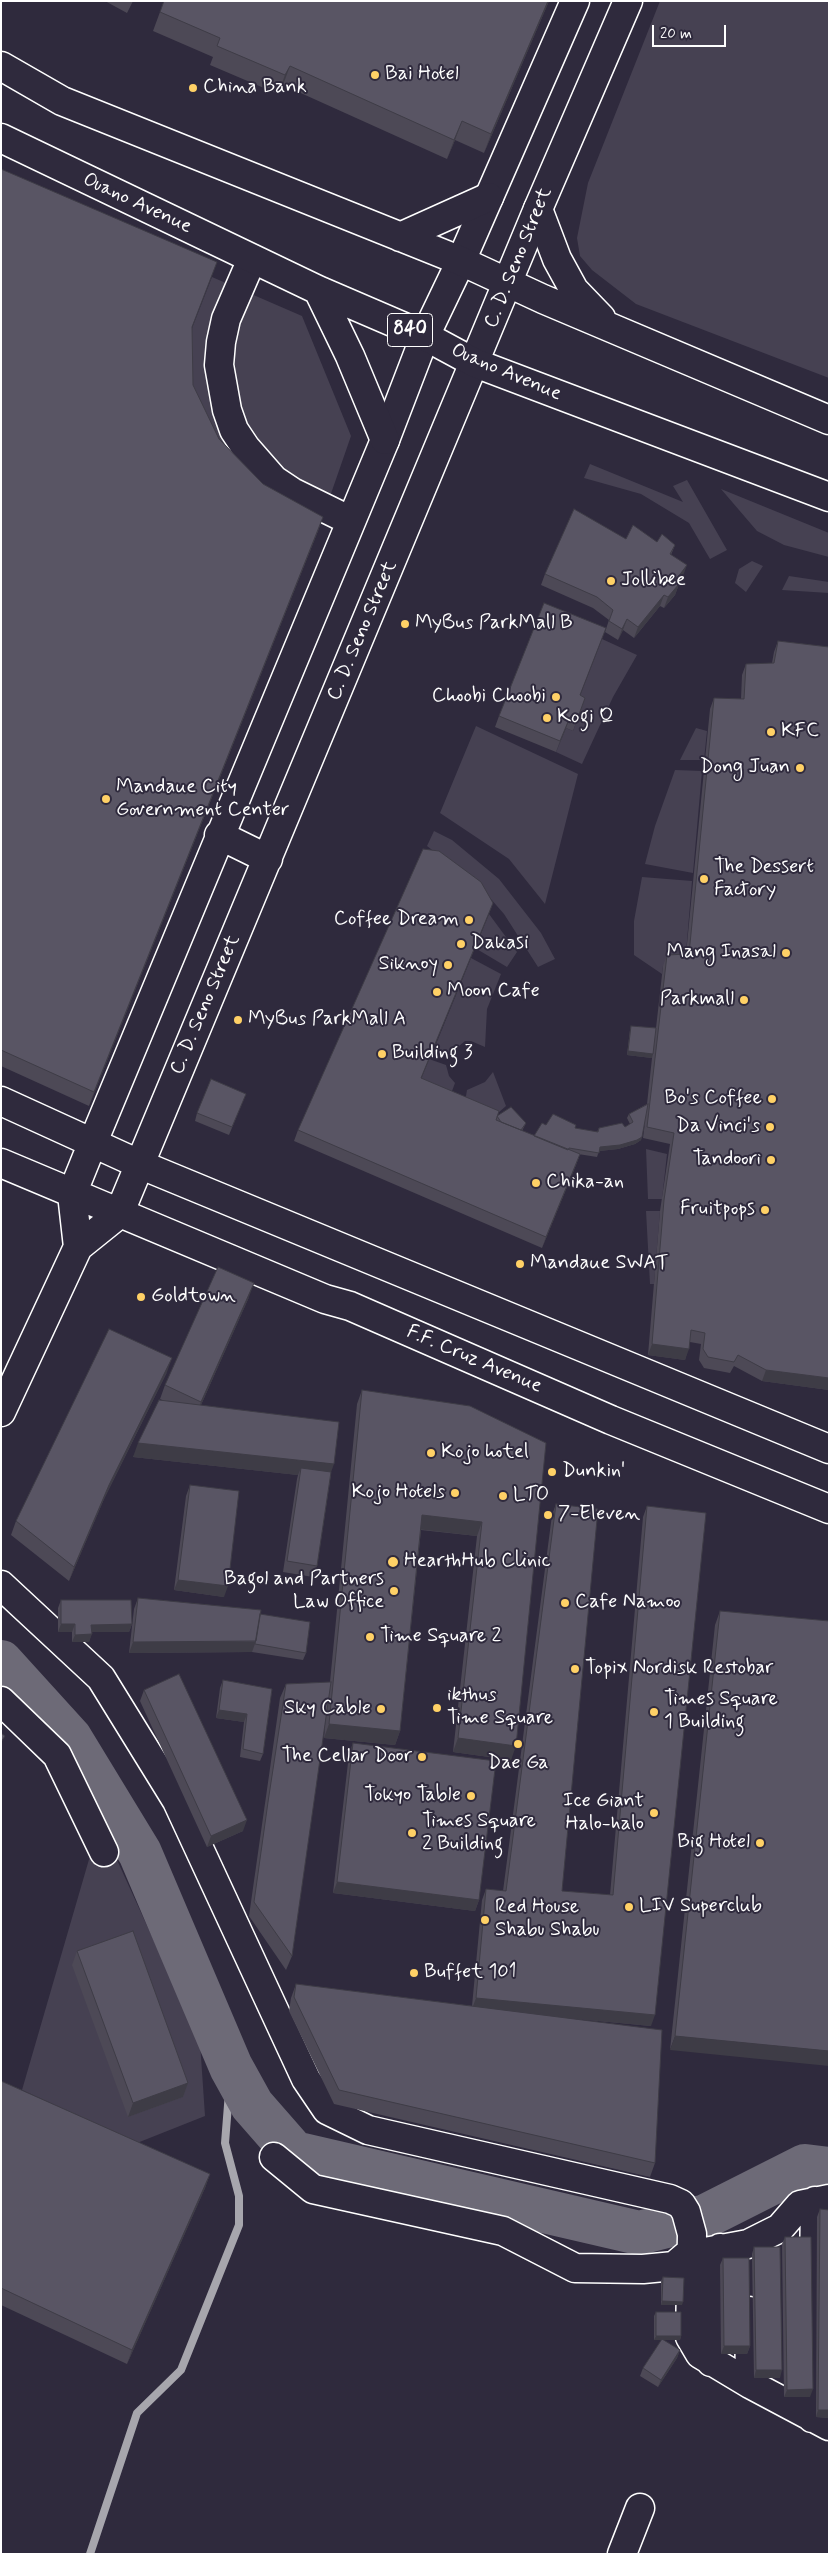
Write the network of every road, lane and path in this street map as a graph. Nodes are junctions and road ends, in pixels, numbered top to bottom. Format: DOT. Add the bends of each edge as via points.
graph roads {
  1 [pos="575,1"];
  2 [pos="628,1"];
  3 [pos="1,66"];
  4 [pos="1,138"];
  5 [pos="489,197"];
  6 [pos="538,208"];
  7 [pos="400,237"];
  8 [pos="252,259"];
  9 [pos="461,261"];
  10 [pos="508,284"];
  11 [pos="318,290"];
  12 [pos="609,327"];
  13 [pos="424,336"];
  14 [pos="475,363"];
  15 [pos="829,420"];
  16 [pos="385,440"];
  17 [pos="829,497"];
  18 [pos="351,521"];
  19 [pos="219,835"];
  20 [pos="268,859"];
  21 [pos="1,1101"];
  22 [pos="93,1142"];
  23 [pos="1,1163"];
  24 [pos="139,1164"];
  25 [pos="72,1194"];
  26 [pos="119,1214"];
  27 [pos="78,1247"];
  28 [pos="1,1412"];
  29 [pos="829,1449"];
  30 [pos="829,1509"];
  31 [pos="1,1585"];
  32 [pos="1,1701"];
  33 [pos="104,1852"];
  34 [pos="274,2157"];
  35 [pos="822,2200"];
  36 [pos="780,2228"];
  37 [pos="690,2232"];
  38 [pos="720,2248"];
  39 [pos="780,2256"];
  40 [pos="748,2264"];
  41 [pos="712,2362"];
  42 [pos="781,2371"];
  43 [pos="750,2384"];
  44 [pos="781,2399"];
  45 [pos="820,2422"];
  46 [pos="640,2508"];
  47 [pos="622,2554"];
  1 -- 5 [label="main road"];
  2 -- 6 [label="main road, C. D. Seno Street"];
  3 -- 7 [label="main road" via="62,101"];
  4 -- 8 [label="main road, Ouano Avenue / 840"];
  5 -- 7 [label="main road"];
  5 -- 9 [label="main road"];
  6 -- 10 [label="main road, C. D. Seno Street"];
  6 -- 12 [label="main road" via="557,259 574,290"];
  7 -- 9 [label="main road"];
  8 -- 11 [label="main road, Ouano Avenue / 840"];
  8 -- 18 [label="main road" via="226,320 221,342 221,388 227,410 246,448 274,480"];
  9 -- 10 [label="main road"];
  9 -- 13 [label="main road"];
  10 -- 12 [label="main road"];
  10 -- 14 [label="main road, C. D. Seno Street"];
  11 -- 13 [label="main road, Ouano Avenue / 840"];
  11 -- 16 [label="main road"];
  12 -- 15 [label="main road"];
  13 -- 14 [label="main road, Ouano Avenue / 840"];
  13 -- 16 [label="main road"];
  14 -- 17 [label="main road, Ouano Avenue / 840"];
  14 -- 20 [label="main road, C. D. Seno Street"];
  16 -- 18 [label="main road"];
  18 -- 19 [label="main road"];
  19 -- 20 [label="main road"];
  19 -- 22 [label="main road"];
  20 -- 24 [label="main road, C. D. Seno Street"];
  21 -- 22 [label="main road"];
  22 -- 24 [label="main road"];
  22 -- 25 [label="main road"];
  23 -- 25 [label="main road, F.F. Cruz Avenue"];
  24 -- 26 [label="main road, C. D. Seno Street"];
  24 -- 29 [label="main road"];
  25 -- 26 [label="main road, F.F. Cruz Avenue"];
  25 -- 27 [label="main road"];
  26 -- 27 [label="main road, C. D. Seno Street"];
  26 -- 30 [label="main road, F.F. Cruz Avenue" via="325,1299 350,1306 611,1420"];
  27 -- 28 [label="main road, C. D. Seno Street"];
  31 -- 37 [label="main road" via="102,1678 177,1801 306,2079 328,2110 368,2130 670,2198 681,2204"];
  32 -- 33 [label="main road" via="57,1754"];
  34 -- 37 [label="main road" via="313,2189 503,2231 575,2268 674,2266"];
  35 -- 36 [label="main road" via="800,2205"];
  35 -- 45 [label="main road"];
  36 -- 39 [label="main road"];
  36 -- 40 [label="main road"];
  37 -- 38 [label="main road" via="705,2252"];
  37 -- 41 [label="main road" via="690,2336 700,2354"];
  38 -- 40 [label="main road"];
  38 -- 41 [label="main road"];
  40 -- 43 [label="main road"];
  41 -- 43 [label="main road"];
  42 -- 44 [label="main road"];
  43 -- 44 [label="main road"];
  44 -- 45 [label="main road"];
  46 -- 47 [label="main road"];
}
